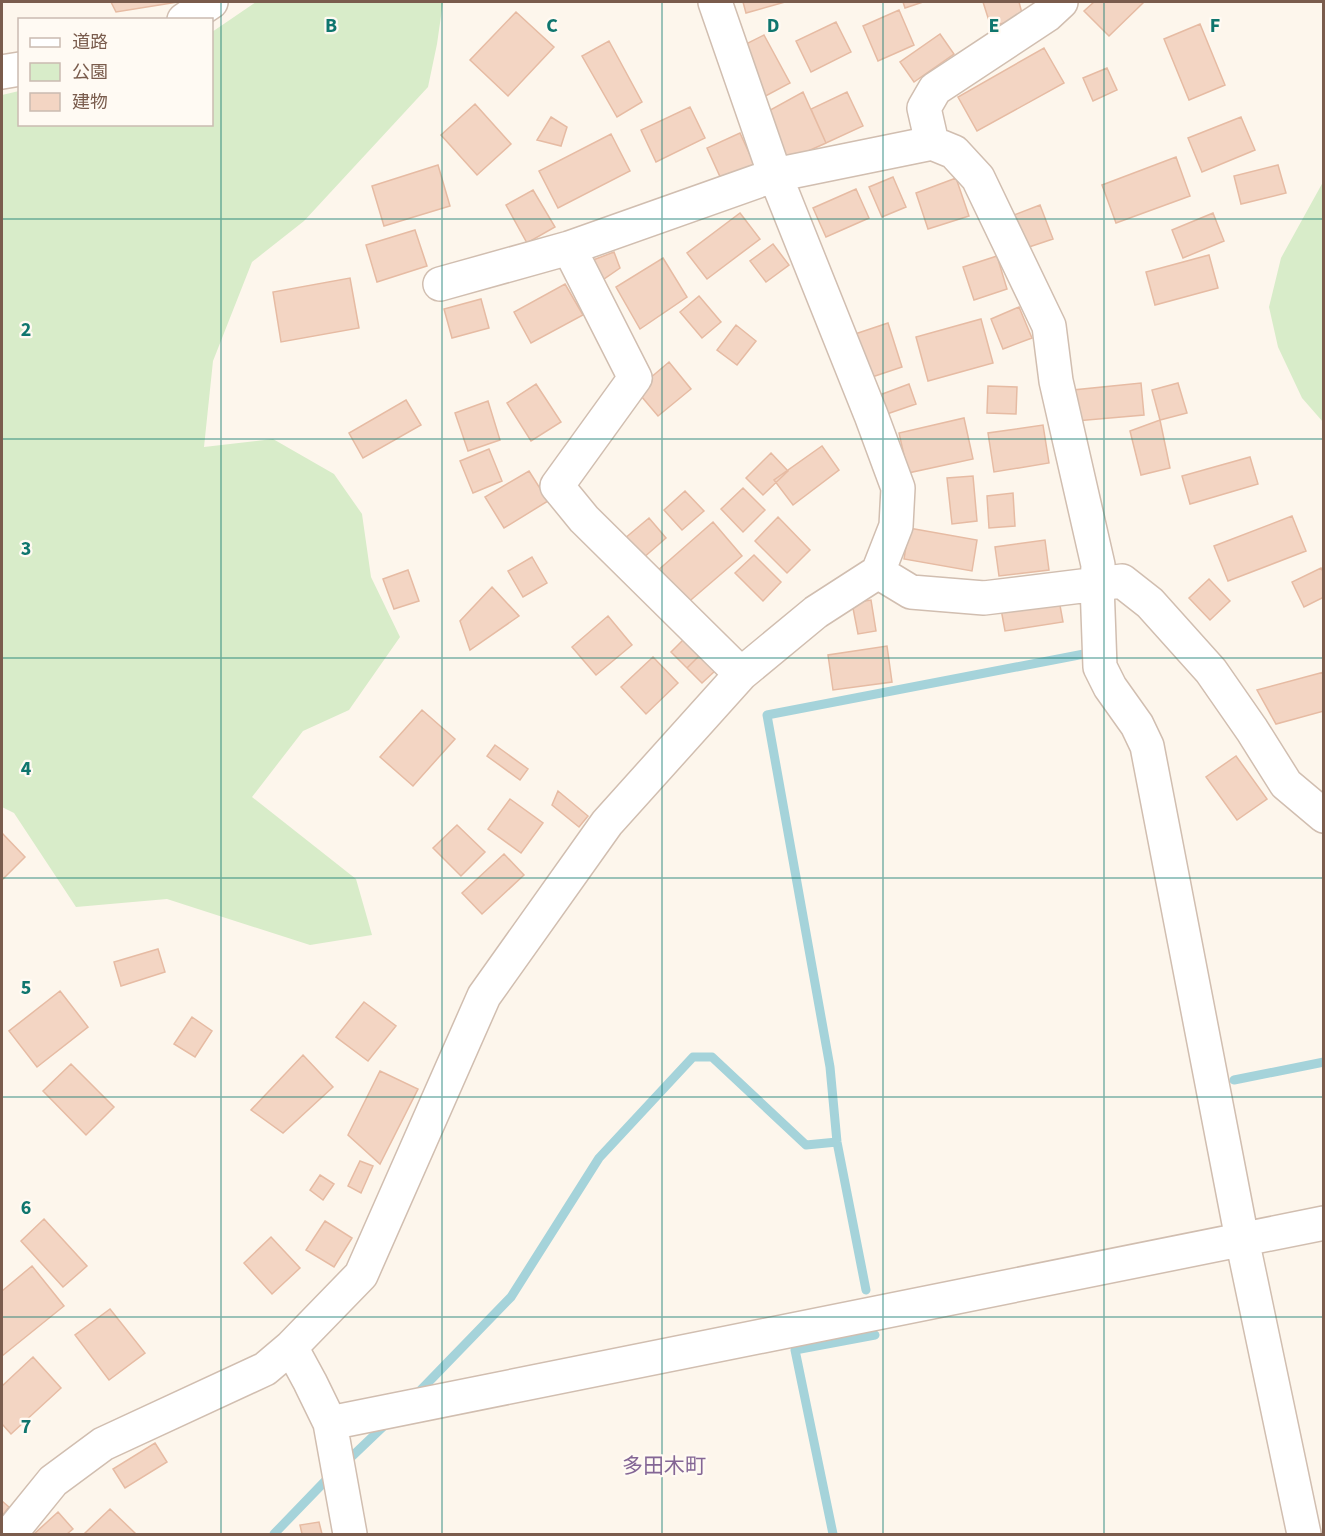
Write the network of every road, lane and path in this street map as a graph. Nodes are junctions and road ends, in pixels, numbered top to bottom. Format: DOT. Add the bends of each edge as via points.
graph roads {
  1 [pos="211,2"];
  2 [pos="715,2"];
  3 [pos="1061,2"];
  4 [pos="186,18"];
  5 [pos="18,69"];
  6 [pos="2,72"];
  7 [pos="932,143"];
  8 [pos="775,176"];
  9 [pos="569,248"];
  10 [pos="440,284"];
  11 [pos="878,572"];
  12 [pos="1096,584"];
  13 [pos="741,674"];
  14 [pos="1323,816"];
  15 [pos="1323,1223"];
  16 [pos="1242,1239"];
  17 [pos="291,1347"];
  18 [pos="330,1423"];
  19 [pos="10,1534"];
  20 [pos="350,1534"];
  21 [pos="1304,1534"];
  1 -- 4 [label="street"];
  2 -- 8 [label="street"];
  3 -- 7 [label="street" via="935,89 924,108"];
  5 -- 6 [label="street"];
  7 -- 8 [label="street"];
  7 -- 12 [label="street" via="954,152 978,178 1049,326 1056,381 1098,565"];
  8 -- 9 [label="street"];
  8 -- 11 [label="street" via="898,488 896,526"];
  9 -- 10 [label="street"];
  9 -- 13 [label="street" via="635,378 557,486 584,519"];
  11 -- 12 [label="street" via="911,592 984,598"];
  11 -- 13 [label="street" via="816,612"];
  12 -- 14 [label="street" via="1122,581 1150,603 1210,671 1286,784"];
  12 -- 16 [label="street" via="1100,667 1147,746"];
  13 -- 17 [label="street" via="607,823 484,996 362,1275"];
  15 -- 16 [label="street"];
  16 -- 18 [label="street"];
  16 -- 21 [label="street"];
  17 -- 18 [label="street"];
  17 -- 19 [label="street" via="265,1369 103,1444 52,1481"];
  18 -- 20 [label="street"];
}
